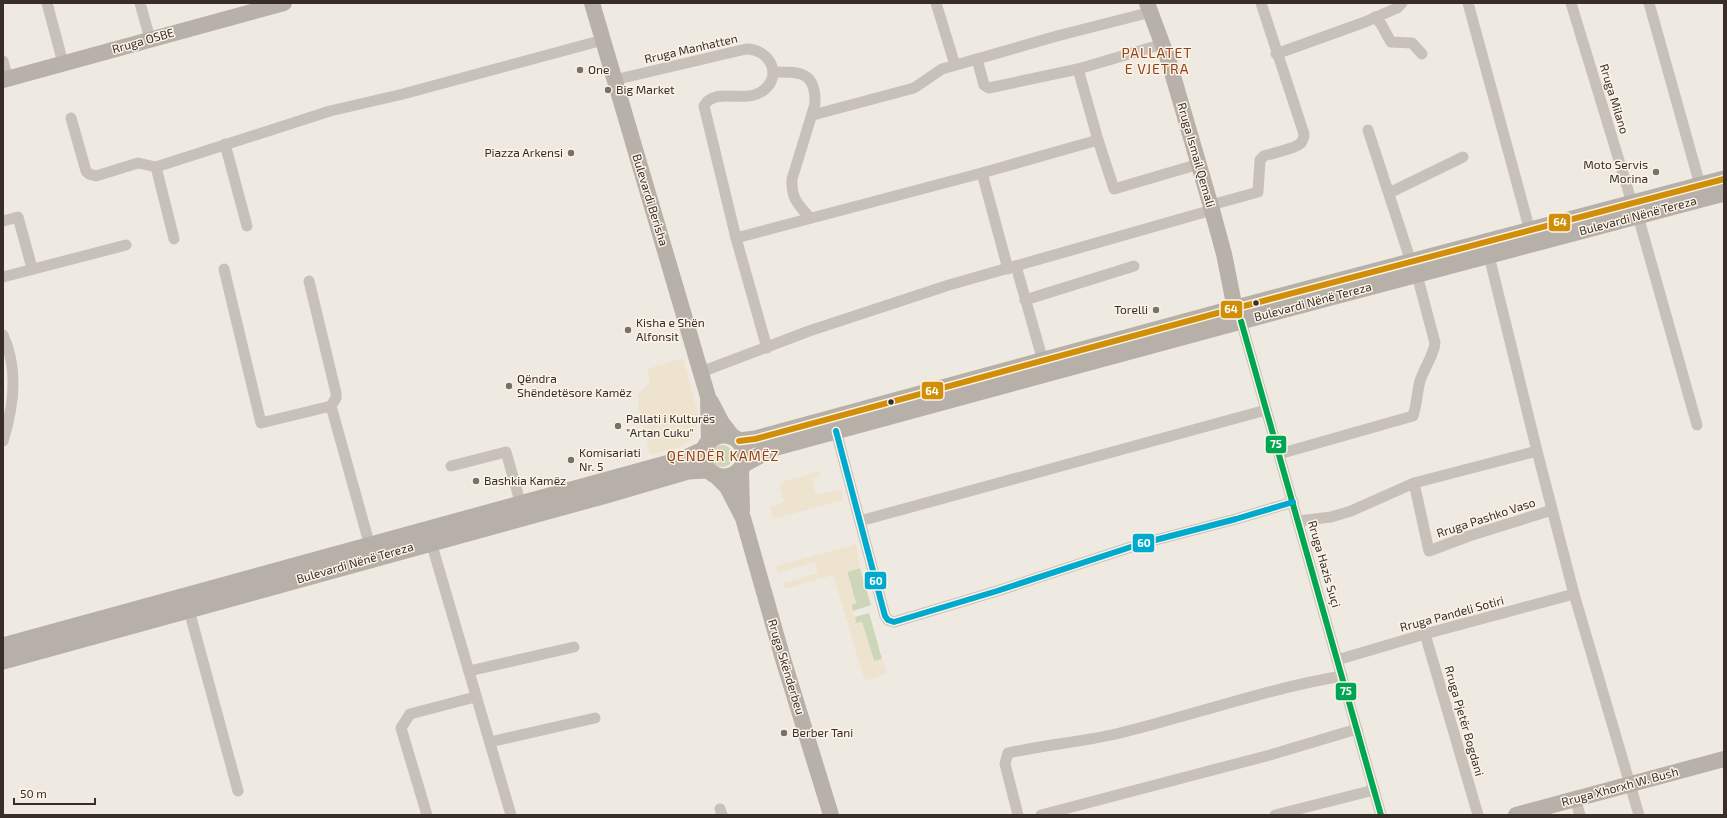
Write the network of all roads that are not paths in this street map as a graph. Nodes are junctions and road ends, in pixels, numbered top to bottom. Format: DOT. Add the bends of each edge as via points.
graph roads {
  1 [pos="47,3"];
  2 [pos="140,3"];
  3 [pos="284,3"];
  4 [pos="592,3"];
  5 [pos="936,3"];
  6 [pos="1261,3"];
  7 [pos="1402,3"];
  8 [pos="1468,3"];
  9 [pos="1571,3"];
  10 [pos="1649,3"];
  11 [pos="1149,8"];
  12 [pos="1375,17"];
  13 [pos="150,39"];
  14 [pos="603,40"];
  15 [pos="1163,44"];
  16 [pos="1276,54"];
  17 [pos="1422,54"];
  18 [pos="977,59"];
  19 [pos="3,61"];
  20 [pos="63,63"];
  21 [pos="955,65"];
  22 [pos="1078,69"];
  23 [pos="773,72"];
  24 [pos="6,79"];
  25 [pos="614,80"];
  26 [pos="812,115"];
  27 [pos="71,118"];
  28 [pos="1368,130"];
  29 [pos="1098,140"];
  30 [pos="225,144"];
  31 [pos="1463,157"];
  32 [pos="1199,164"];
  33 [pos="156,167"];
  34 [pos="982,173"];
  35 [pos="1724,179"];
  36 [pos="1700,185"];
  37 [pos="1389,193"];
  38 [pos="1724,193"];
  39 [pos="1212,208"];
  40 [pos="1635,210"];
  41 [pos="810,218"];
  42 [pos="3,221"];
  43 [pos="247,226"];
  44 [pos="1530,231"];
  45 [pos="736,238"];
  46 [pos="174,239"];
  47 [pos="126,245"];
  48 [pos="1488,256"];
  49 [pos="1134,266"];
  50 [pos="1012,267"];
  51 [pos="32,268"];
  52 [pos="224,269"];
  53 [pos="1414,269"];
  54 [pos="3,277"];
  55 [pos="309,281"];
  56 [pos="1025,300"];
  57 [pos="1238,315"];
  58 [pos="3,335"];
  59 [pos="767,348"];
  60 [pos="1043,361"];
  61 [pos="702,372"];
  62 [pos="708,397"];
  63 [pos="332,406"];
  64 [pos="1266,410"];
  65 [pos="1697,425"];
  66 [pos="836,431"];
  67 [pos="735,438"];
  68 [pos="3,441"];
  69 [pos="706,445"];
  70 [pos="1537,451"];
  71 [pos="1279,454"];
  72 [pos="452,466"];
  73 [pos="742,467"];
  74 [pos="711,473"];
  75 [pos="1414,483"];
  76 [pos="1292,502"];
  77 [pos="521,505"];
  78 [pos="1552,510"];
  79 [pos="742,518"];
  80 [pos="860,521"];
  81 [pos="1298,521"];
  82 [pos="429,536"];
  83 [pos="370,546"];
  84 [pos="1574,594"];
  85 [pos="189,610"];
  86 [pos="1425,634"];
  87 [pos="3,646"];
  88 [pos="574,647"];
  89 [pos="1337,660"];
  90 [pos="3,661"];
  91 [pos="470,671"];
  92 [pos="1342,676"];
  93 [pos="475,697"];
  94 [pos="595,718"];
  95 [pos="1357,729"];
  96 [pos="490,742"];
  97 [pos="1724,759"];
  98 [pos="1630,784"];
  99 [pos="1374,790"];
  100 [pos="238,791"];
  101 [pos="1576,799"];
  102 [pos="426,815"];
  103 [pos="511,815"];
  104 [pos="831,815"];
  105 [pos="1018,815"];
  106 [pos="1040,815"];
  107 [pos="1275,815"];
  108 [pos="1381,815"];
  109 [pos="1478,815"];
  110 [pos="1516,815"];
  111 [pos="1580,815"];
  112 [pos="1639,815"];
  1 -- 20 [label="street"];
  2 -- 13 [label="street"];
  3 -- 13 [label="main road, Rruga OSBE"];
  4 -- 14 [label="main road, Bulevardi Berisha"];
  5 -- 21 [label="street"];
  6 -- 16 [label="street"];
  7 -- 12 [label="street" via="1397,8"];
  8 -- 44 [label="street"];
  9 -- 40 [label="street, Rruga Milano"];
  10 -- 36 [label="street"];
  11 -- 15 [label="main road, Rruga Ismail Qemali"];
  11 -- 18 [label="street"];
  12 -- 16 [label="street"];
  12 -- 17 [label="street" via="1391,42 1412,43"];
  13 -- 20 [label="main road, Rruga OSBE"];
  14 -- 25 [label="main road, Bulevardi Berisha"];
  14 -- 30 [label="street" via="330,111"];
  15 -- 22 [label="street"];
  15 -- 32 [label="main road, Rruga Ismail Qemali"];
  16 -- 39 [label="street" via="1304,138 1296,146 1264,156 1260,160 1258,192"];
  18 -- 21 [label="street"];
  18 -- 22 [label="street" via="984,85 989,88"];
  19 -- 24 [label="street"];
  20 -- 24 [label="main road, Rruga OSBE"];
  21 -- 26 [label="street" via="942,69 914,88"];
  22 -- 29 [label="street"];
  23 -- 25 [label="street, Rruga Manhatten" via="770,60 760,51 746,49"];
  23 -- 26 [label="street" via="803,74 808,77 816,94"];
  23 -- 45 [label="street" via="770,83 761,92 746,96 714,97 704,106"];
  25 -- 61 [label="main road, Bulevardi Berisha"];
  26 -- 41 [label="street" via="792,179 795,200"];
  27 -- 33 [label="street" via="89,174 96,176 138,163"];
  28 -- 37 [label="street"];
  29 -- 32 [label="street" via="1114,189"];
  29 -- 34 [label="street"];
  30 -- 33 [label="street"];
  30 -- 43 [label="street"];
  31 -- 37 [label="street"];
  32 -- 39 [label="main road, Rruga Ismail Qemali"];
  33 -- 46 [label="street"];
  34 -- 41 [label="street"];
  34 -- 50 [label="street"];
  35 -- 36 [label="main road, Bulevardi Nënë Tereza"];
  36 -- 40 [label="main road, Bulevardi Nënë Tereza"];
  37 -- 53 [label="street"];
  38 -- 40 [label="main road, Bulevardi Nënë Tereza"];
  39 -- 50 [label="street"];
  39 -- 57 [label="main road, Rruga Ismail Qemali"];
  40 -- 44 [label="main road, Bulevardi Nënë Tereza"];
  40 -- 48 [label="main road, Bulevardi Nënë Tereza"];
  40 -- 65 [label="street, Rruga Milano"];
  41 -- 45 [label="street"];
  42 -- 51 [label="street" via="18,218"];
  44 -- 53 [label="main road, Bulevardi Nënë Tereza"];
  45 -- 59 [label="street"];
  47 -- 51 [label="street"];
  48 -- 53 [label="main road, Bulevardi Nënë Tereza"];
  48 -- 70 [label="street"];
  49 -- 56 [label="street"];
  50 -- 56 [label="street"];
  50 -- 59 [label="street" via="877,308"];
  51 -- 54 [label="street"];
  52 -- 63 [label="street" via="261,423"];
  53 -- 57 [label="main road, Bulevardi Nënë Tereza"];
  53 -- 71 [label="street" via="1435,342 1420,381 1413,416"];
  55 -- 63 [label="street" via="336,393"];
  56 -- 60 [label="street"];
  57 -- 60 [label="main road, Bulevardi Nënë Tereza"];
  57 -- 64 [label="street, Rruga Hazis Suçi"];
  57 -- 66 [label="main road, Bulevardi Nënë Tereza"];
  58 -- 68 [label="street" via="14,380 13,401"];
  59 -- 61 [label="street"];
  60 -- 67 [label="main road, Bulevardi Nënë Tereza" via="755,439"];
  61 -- 62 [label="main road, Bulevardi Berisha"];
  62 -- 67 [label="main road, Bulevardi Berisha" via="722,423"];
  62 -- 69 [label="main road, Bulevardi Berisha"];
  63 -- 83 [label="street"];
  64 -- 71 [label="street, Rruga Hazis Suçi"];
  64 -- 80 [label="street"];
  66 -- 73 [label="main road, Bulevardi Nënë Tereza" via="773,448"];
  66 -- 80 [label="street"];
  67 -- 69 [label="main road, Bulevardi Nënë Tereza" via="719,435"];
  67 -- 73 [label="main road" via="745,451"];
  69 -- 74 [label="main road" via="703,458"];
  69 -- 77 [label="main road, Bulevardi Nënë Tereza" via="684,459"];
  70 -- 75 [label="street"];
  70 -- 78 [label="street"];
  71 -- 76 [label="street, Rruga Hazis Suçi"];
  72 -- 77 [label="street" via="506,452"];
  73 -- 74 [label="main road, Bulevardi Nënë Tereza" via="735,475 727,477"];
  73 -- 79 [label="main road, Rruga Skënderbeu"];
  74 -- 79 [label="main road, Rruga Skënderbeu" via="727,488"];
  74 -- 82 [label="main road, Bulevardi Nënë Tereza" via="688,471 606,495"];
  75 -- 78 [label="street, Rruga Pashko Vaso" via="1429,551"];
  75 -- 81 [label="street" via="1351,511 1331,517"];
  76 -- 80 [label="street" via="1140,544 894,622 885,616"];
  76 -- 81 [label="street, Rruga Hazis Suçi"];
  77 -- 82 [label="main road, Bulevardi Nënë Tereza"];
  78 -- 84 [label="street"];
  79 -- 104 [label="main road, Rruga Skënderbeu"];
  81 -- 89 [label="street, Rruga Hazis Suçi"];
  82 -- 83 [label="main road, Bulevardi Nënë Tereza"];
  82 -- 85 [label="main road, Bulevardi Nënë Tereza"];
  82 -- 91 [label="street"];
  83 -- 87 [label="main road, Bulevardi Nënë Tereza"];
  84 -- 86 [label="street, Rruga Pandeli Sotiri"];
  84 -- 98 [label="street"];
  85 -- 90 [label="main road, Bulevardi Nënë Tereza"];
  85 -- 100 [label="street"];
  86 -- 89 [label="street, Rruga Pandeli Sotiri"];
  86 -- 109 [label="street, Rruga Pjetër Bogdani"];
  88 -- 91 [label="street"];
  89 -- 92 [label="street, Rruga Hazis Suçi"];
  91 -- 93 [label="street"];
  92 -- 95 [label="street, Rruga Hazis Suçi"];
  92 -- 105 [label="street" via="1305,682 1115,734 1008,753 1005,764"];
  93 -- 96 [label="street"];
  93 -- 102 [label="street" via="410,714 401,728"];
  94 -- 96 [label="street"];
  95 -- 99 [label="street, Rruga Hazis Suçi"];
  95 -- 106 [label="street" via="1270,755"];
  96 -- 103 [label="street"];
  97 -- 98 [label="main road, Rruga Xhorxh W. Bush"];
  98 -- 101 [label="main road, Rruga Xhorxh W. Bush"];
  98 -- 112 [label="street"];
  99 -- 107 [label="street"];
  99 -- 108 [label="street, Rruga Hazis Suçi"];
  101 -- 110 [label="main road, Rruga Xhorxh W. Bush"];
  101 -- 111 [label="street"];
}
